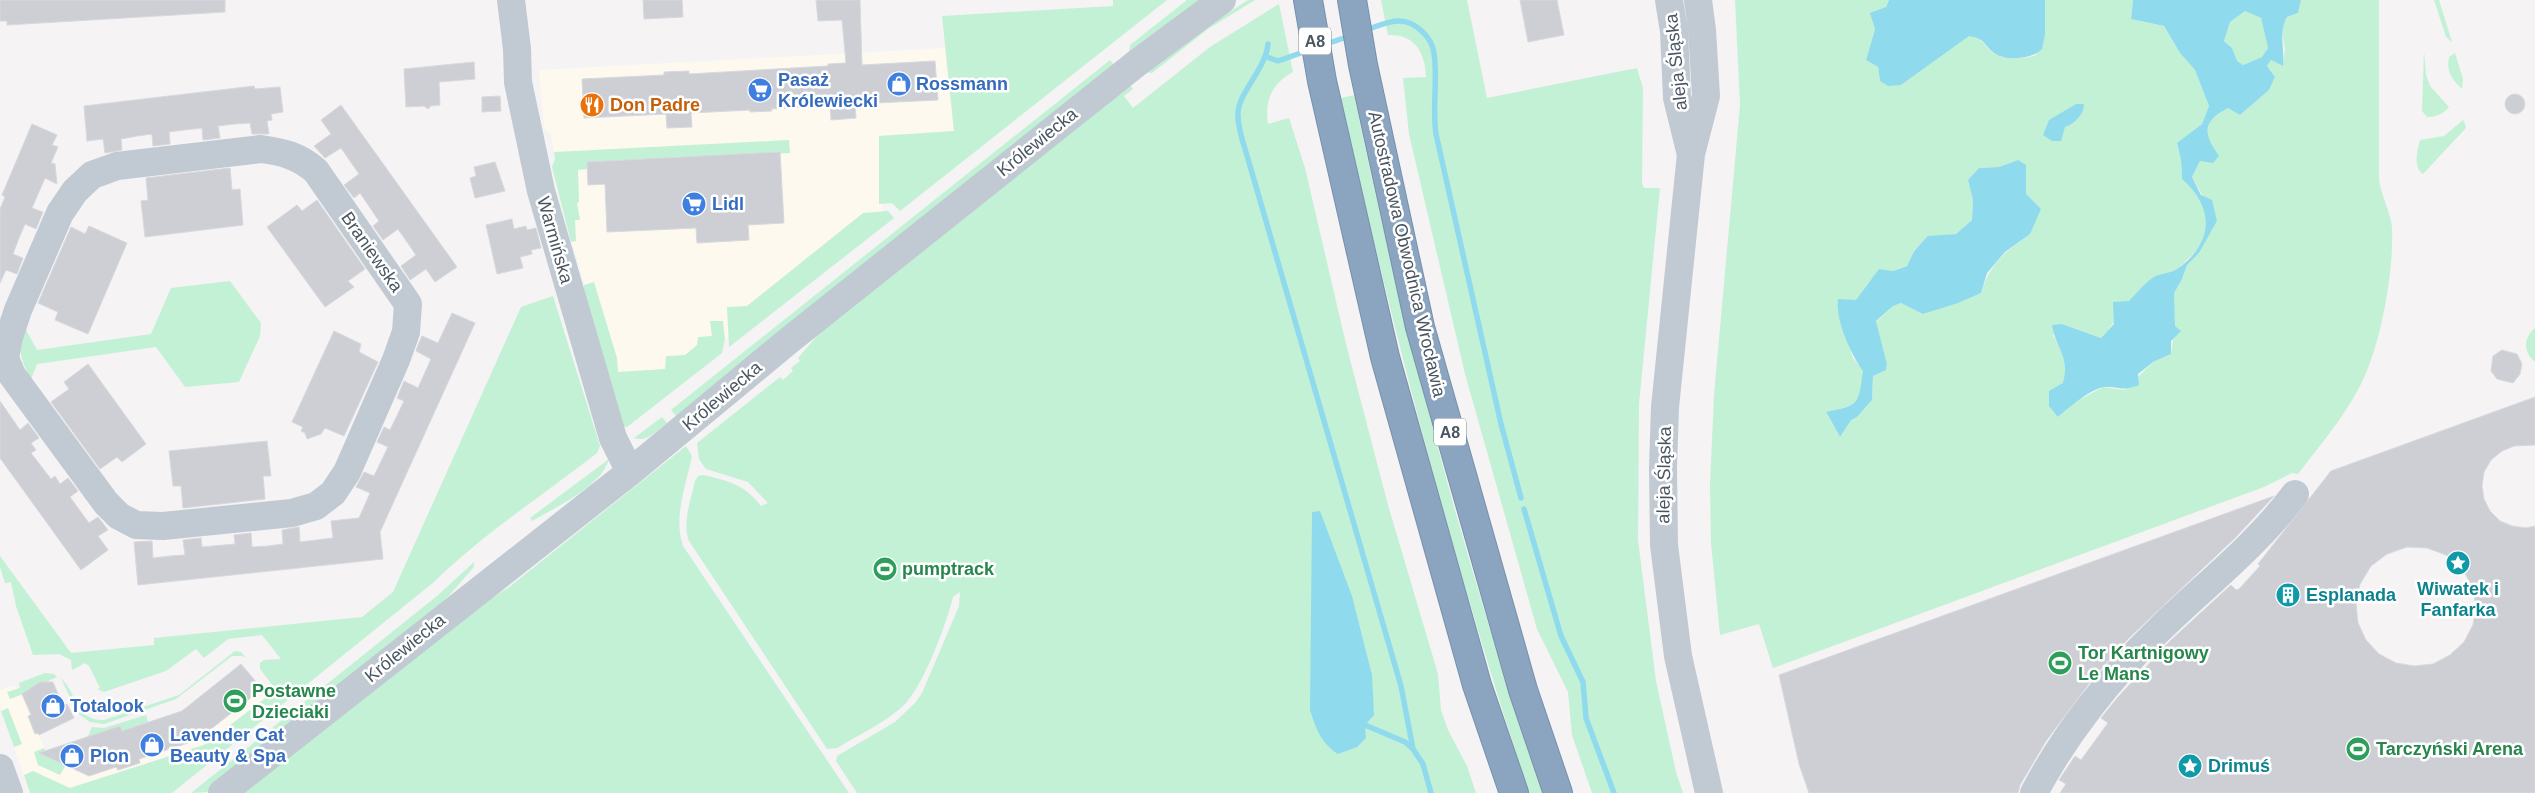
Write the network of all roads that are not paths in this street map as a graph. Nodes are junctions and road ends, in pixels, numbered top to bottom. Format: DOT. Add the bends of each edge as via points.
graph roads {
  1 [pos="511,0"];
  2 [pos="1222,0"];
  3 [pos="1308,0"];
  4 [pos="1352,0"];
  5 [pos="1669,0"];
  6 [pos="1698,0"];
  7 [pos="1691,154"];
  8 [pos="3,359"];
  9 [pos="630,472"];
  10 [pos="2295,494"];
  11 [pos="222,793"];
  12 [pos="1514,793"];
  13 [pos="1558,793"];
  14 [pos="1709,793"];
  15 [pos="2034,793"];
  1 -- 9 [label="street, Warmińska" via="518,82 541,191 613,438"];
  2 -- 9 [label="street, Królewiecka" via="1136,63"];
  3 -- 12 [label="highway, A8" via="1322,81 1385,357 1477,685"];
  4 -- 13 [label="highway, Autostradowa Obwodnica Wrocławia / A8" via="1420,327 1523,690"];
  5 -- 7 [label="street, aleja Śląska" via="1677,98"];
  6 -- 7 [label="street, aleja Śląska" via="1706,96"];
  7 -- 14 [label="street, aleja Śląska" via="1666,407 1664,545 1678,656"];
  8 -- 8 [label="street, Braniewska" via="22,391 106,504 119,516 136,525 163,526 292,513 316,506 333,493 347,472 396,360 406,332 408,304 316,171 303,160 283,152 261,149 117,166 92,175 75,191 60,213 18,310"];
  9 -- 11 [label="street, Królewiecka"];
  10 -- 15 [label="street" via="2252,543 2156,633 2121,671 2079,725"];
}
